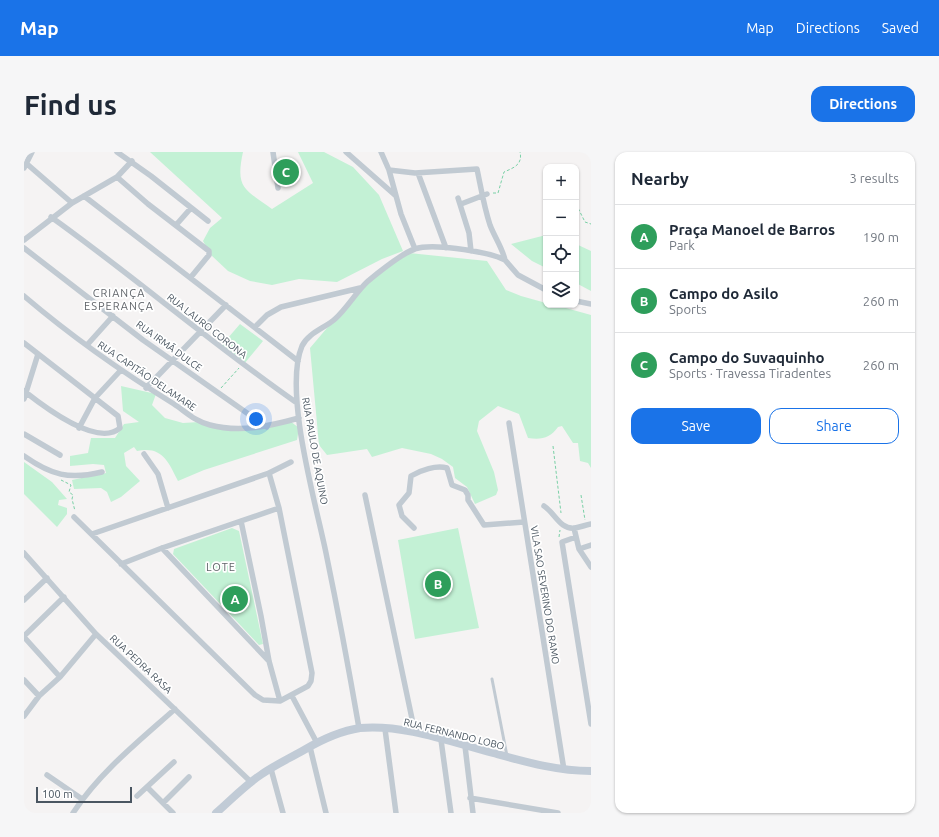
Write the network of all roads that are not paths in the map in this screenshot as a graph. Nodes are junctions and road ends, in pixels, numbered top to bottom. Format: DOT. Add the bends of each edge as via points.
graph roads {
  1 [pos="32,152"];
  2 [pos="117,152"];
  3 [pos="273,152"];
  4 [pos="346,152"];
  5 [pos="381,152"];
  6 [pos="132,161"];
  7 [pos="25,166"];
  8 [pos="389,170"];
  9 [pos="418,173"];
  10 [pos="117,177"];
  11 [pos="278,188"];
  12 [pos="484,195"];
  13 [pos="84,196"];
  14 [pos="397,196"];
  15 [pos="72,203"];
  16 [pos="191,208"];
  17 [pos="51,217"];
  18 [pos="208,221"];
  19 [pos="176,225"];
  20 [pos="24,240"];
  21 [pos="24,248"];
  22 [pos="446,248"];
  23 [pos="415,249"];
  24 [pos="471,251"];
  25 [pos="505,260"];
  26 [pos="191,277"];
  27 [pos="360,288"];
  28 [pos="543,288"];
  29 [pos="24,296"];
  30 [pos="579,302"];
  31 [pos="591,304"];
  32 [pos="226,305"];
  33 [pos="113,316"];
  34 [pos="255,327"];
  35 [pos="202,332"];
  36 [pos="24,343"];
  37 [pos="87,345"];
  38 [pos="38,354"];
  39 [pos="174,360"];
  40 [pos="298,361"];
  41 [pos="122,370"];
  42 [pos="146,388"];
  43 [pos="25,392"];
  44 [pos="95,398"];
  45 [pos="24,399"];
  46 [pos="297,402"];
  47 [pos="299,418"];
  48 [pos="509,423"];
  49 [pos="267,426"];
  50 [pos="79,428"];
  51 [pos="24,434"];
  52 [pos="144,454"];
  53 [pos="60,455"];
  54 [pos="24,456"];
  55 [pos="291,462"];
  56 [pos="102,472"];
  57 [pos="269,473"];
  58 [pos="365,495"];
  59 [pos="544,506"];
  60 [pos="168,508"];
  61 [pos="279,508"];
  62 [pos="74,517"];
  63 [pos="241,521"];
  64 [pos="524,522"];
  65 [pos="588,524"];
  66 [pos="414,528"];
  67 [pos="574,528"];
  68 [pos="92,534"];
  69 [pos="576,538"];
  70 [pos="591,545"];
  71 [pos="162,548"];
  72 [pos="579,549"];
  73 [pos="24,553"];
  74 [pos="30,560"];
  75 [pos="122,564"];
  76 [pos="24,565"];
  77 [pos="591,567"];
  78 [pos="300,576"];
  79 [pos="47,578"];
  80 [pos="293,578"];
  81 [pos="64,597"];
  82 [pos="24,600"];
  83 [pos="96,634"];
  84 [pos="24,636"];
  85 [pos="269,661"];
  86 [pos="60,677"];
  87 [pos="492,679"];
  88 [pos="24,680"];
  89 [pos="39,696"];
  90 [pos="292,696"];
  91 [pos="280,701"];
  92 [pos="175,709"];
  93 [pos="24,716"];
  94 [pos="591,724"];
  95 [pos="359,728"];
  96 [pos="385,729"];
  97 [pos="415,733"];
  98 [pos="441,740"];
  99 [pos="317,743"];
  100 [pos="465,746"];
  101 [pos="310,747"];
  102 [pos="507,757"];
  103 [pos="174,762"];
  104 [pos="271,769"];
  105 [pos="564,770"];
  106 [pos="591,771"];
  107 [pos="47,775"];
  108 [pos="189,777"];
  109 [pos="251,782"];
  110 [pos="147,787"];
  111 [pos="137,796"];
  112 [pos="470,798"];
  113 [pos="82,799"];
  114 [pos="163,803"];
  115 [pos="73,813"];
  116 [pos="173,813"];
  117 [pos="216,813"];
  118 [pos="283,813"];
  119 [pos="326,813"];
  120 [pos="396,813"];
  121 [pos="451,813"];
  122 [pos="473,813"];
  123 [pos="558,813"];
  1 -- 7 [label="street"];
  2 -- 6 [label="street"];
  3 -- 11 [label="street"];
  4 -- 14 [label="street"];
  5 -- 8 [label="street"];
  6 -- 10 [label="street"];
  6 -- 16 [label="street"];
  7 -- 15 [label="street"];
  8 -- 9 [label="street"];
  8 -- 14 [label="street"];
  9 -- 12 [label="street" via="477,170"];
  9 -- 22 [label="street"];
  10 -- 13 [label="street"];
  10 -- 19 [label="street"];
  12 -- 24 [label="street" via="460,201"];
  12 -- 25 [label="street" via="487,216"];
  13 -- 15 [label="street"];
  13 -- 26 [label="street"];
  14 -- 23 [label="street" via="401,214"];
  15 -- 17 [label="street"];
  16 -- 18 [label="street"];
  16 -- 19 [label="street"];
  17 -- 20 [label="street"];
  17 -- 35 [label="street, RUA LAURO CORONA"];
  19 -- 26 [label="street" via="207,249 209,255"];
  21 -- 33 [label="street, RUA IRMÃ DULCE"];
  22 -- 23 [label="street"];
  22 -- 24 [label="street"];
  23 -- 27 [label="street, RUA PAULO DE AQUINO" via="379,272"];
  24 -- 25 [label="street"];
  25 -- 28 [label="street" via="518,275"];
  26 -- 32 [label="street"];
  27 -- 34 [label="street" via="281,307 266,315"];
  27 -- 40 [label="street, RUA PAULO DE AQUINO" via="338,316 306,340"];
  29 -- 37 [label="street, RUA CAPITÃO DELAMARE"];
  30 -- 31 [label="street"];
  32 -- 34 [label="street"];
  32 -- 35 [label="street"];
  33 -- 37 [label="street"];
  33 -- 39 [label="street, RUA IRMÃ DULCE"];
  34 -- 40 [label="street"];
  35 -- 39 [label="street"];
  35 -- 46 [label="street, RUA LAURO CORONA" via="242,364"];
  36 -- 38 [label="street"];
  37 -- 41 [label="street, RUA CAPITÃO DELAMARE"];
  38 -- 43 [label="street"];
  38 -- 44 [label="street"];
  39 -- 42 [label="street"];
  39 -- 49 [label="street, RUA IRMÃ DULCE"];
  40 -- 46 [label="street, RUA PAULO DE AQUINO"];
  41 -- 42 [label="street, RUA CAPITÃO DELAMARE"];
  41 -- 44 [label="street"];
  42 -- 49 [label="street, RUA CAPITÃO DELAMARE" via="199,422 211,426 240,429"];
  43 -- 45 [label="street"];
  43 -- 50 [label="street"];
  44 -- 50 [label="street"];
  44 -- 50 [label="street" via="118,416 120,428 116,432 105,434"];
  46 -- 47 [label="street, RUA PAULO DE AQUINO"];
  47 -- 49 [label="street, RUA CAPITÃO DELAMARE"];
  47 -- 95 [label="street, RUA PAULO DE AQUINO"];
  48 -- 64 [label="street, VILA SAO SEVERINO DO RAMO"];
  51 -- 53 [label="street"];
  52 -- 60 [label="street" via="158,474"];
  54 -- 56 [label="street" via="59,475 75,476"];
  55 -- 57 [label="street"];
  57 -- 60 [label="street"];
  57 -- 61 [label="street"];
  58 -- 97 [label="street"];
  59 -- 67 [label="street" via="550,509 561,524"];
  60 -- 68 [label="street"];
  61 -- 63 [label="street"];
  61 -- 80 [label="street"];
  62 -- 68 [label="street"];
  63 -- 71 [label="street"];
  63 -- 85 [label="street"];
  64 -- 66 [label="street" via="484,525 468,500 465,490 452,485 447,468 441,466 411,476 409,493 399,505 402,516"];
  64 -- 105 [label="street, VILA SAO SEVERINO DO RAMO"];
  65 -- 67 [label="street"];
  67 -- 69 [label="street"];
  68 -- 75 [label="street"];
  69 -- 72 [label="street"];
  69 -- 94 [label="street" via="562,542"];
  70 -- 72 [label="street"];
  71 -- 75 [label="street"];
  71 -- 85 [label="street"];
  72 -- 77 [label="street"];
  73 -- 74 [label="street, RUA PEDRA RASA"];
  74 -- 76 [label="street"];
  74 -- 79 [label="street, RUA PEDRA RASA"];
  75 -- 91 [label="street" via="255,695 263,700"];
  78 -- 80 [label="street"];
  79 -- 81 [label="street, RUA PEDRA RASA"];
  79 -- 82 [label="street"];
  80 -- 90 [label="street" via="312,681"];
  81 -- 83 [label="street, RUA PEDRA RASA"];
  81 -- 84 [label="street"];
  83 -- 86 [label="street"];
  83 -- 92 [label="street, RUA PEDRA RASA"];
  84 -- 86 [label="street"];
  85 -- 91 [label="street"];
  86 -- 89 [label="street"];
  87 -- 102 [label="lane"];
  88 -- 89 [label="street"];
  89 -- 93 [label="street"];
  90 -- 91 [label="street"];
  90 -- 99 [label="street"];
  92 -- 109 [label="street, RUA PEDRA RASA"];
  92 -- 113 [label="street" via="121,757"];
  95 -- 96 [label="main road, RUA FERNANDO LOBO"];
  95 -- 99 [label="main road, RUA FERNANDO LOBO"];
  96 -- 97 [label="main road, RUA FERNANDO LOBO"];
  96 -- 120 [label="street"];
  97 -- 98 [label="main road, RUA FERNANDO LOBO"];
  98 -- 100 [label="main road, RUA FERNANDO LOBO"];
  98 -- 121 [label="street"];
  99 -- 101 [label="main road, RUA FERNANDO LOBO"];
  100 -- 102 [label="main road, RUA FERNANDO LOBO"];
  100 -- 112 [label="street"];
  101 -- 104 [label="main road, RUA FERNANDO LOBO"];
  101 -- 119 [label="street"];
  102 -- 105 [label="main road, RUA FERNANDO LOBO"];
  103 -- 110 [label="street"];
  104 -- 109 [label="main road, RUA FERNANDO LOBO"];
  104 -- 118 [label="street"];
  105 -- 106 [label="main road, RUA FERNANDO LOBO"];
  107 -- 113 [label="street"];
  108 -- 114 [label="street"];
  109 -- 117 [label="main road, RUA FERNANDO LOBO"];
  110 -- 111 [label="street"];
  110 -- 114 [label="street"];
  112 -- 122 [label="street"];
  112 -- 123 [label="street"];
  113 -- 115 [label="street"];
  114 -- 116 [label="street"];
}
